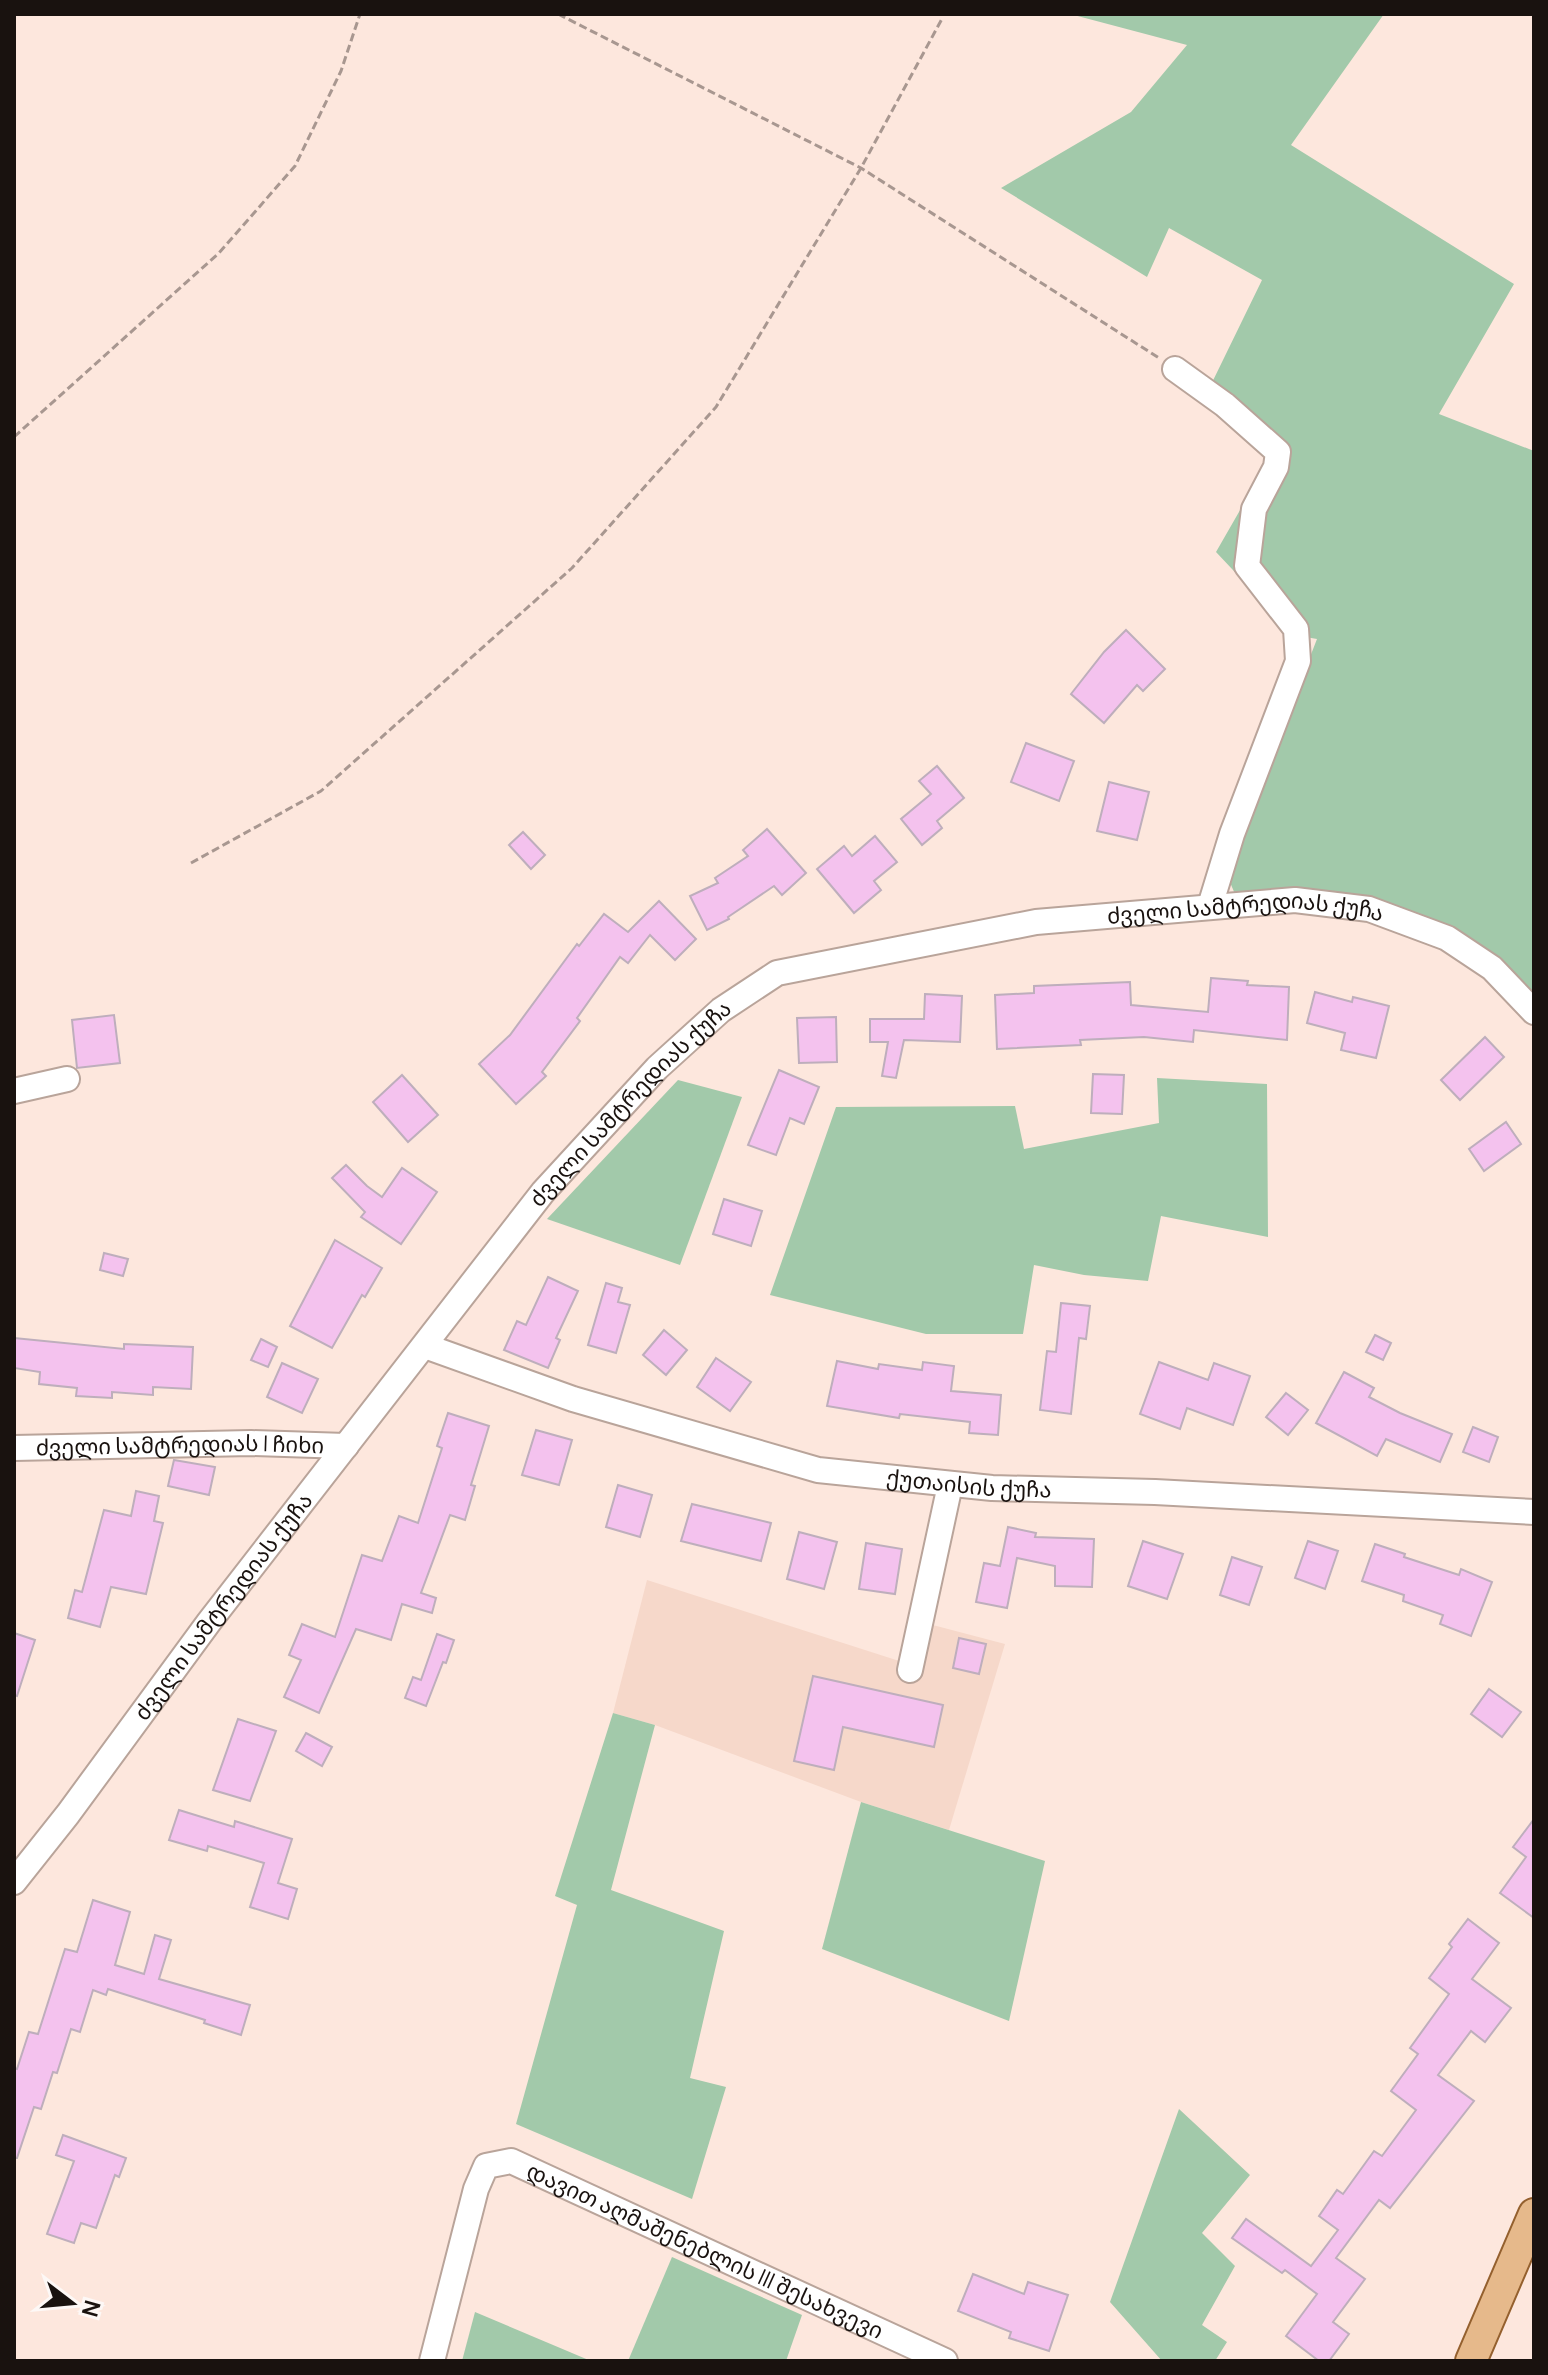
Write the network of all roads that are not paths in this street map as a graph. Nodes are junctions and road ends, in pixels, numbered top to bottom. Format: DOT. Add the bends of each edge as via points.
graph roads {
  1 [pos="1175,369"];
  2 [pos="1210,906"];
  3 [pos="1534,1012"];
  4 [pos="67,1079"];
  5 [pos="14,1091"];
  6 [pos="425,1346"];
  7 [pos="346,1446"];
  8 [pos="14,1448"];
  9 [pos="950,1485"];
  10 [pos="1534,1512"];
  11 [pos="910,1670"];
  12 [pos="14,1882"];
  13 [pos="1534,2214"];
  14 [pos="432,2361"];
  15 [pos="945,2361"];
  16 [pos="1471,2361"];
  1 -- 2 [label="street" via="1278,452 1254,509 1247,566 1296,629 1298,661"];
  2 -- 3 [label="street, ძველი სამტრედიას ქუჩა" via="1295,900 1369,909 1447,938 1492,968"];
  2 -- 6 [label="street, ძველი სამტრედიას ქუჩა" via="1036,922 777,973 721,1010 657,1068 543,1192"];
  4 -- 5 [label="street"];
  6 -- 7 [label="street, ძველი სამტრედიას ქუჩა"];
  6 -- 9 [label="street, ქუთაისის ქუჩა" via="573,1399 818,1470"];
  7 -- 8 [label="street, ძველი სამტრედიას I ჩიხი"];
  7 -- 12 [label="street, ძველი სამტრედიას ქუჩა"];
  9 -- 10 [label="street, ქუთაისის ქუჩა"];
  9 -- 11 [label="street"];
  13 -- 16 [label="main road"];
  14 -- 15 [label="street, დავით აღმაშენებლის III შესახვევი" via="476,2189 486,2166 511,2161"];
}
